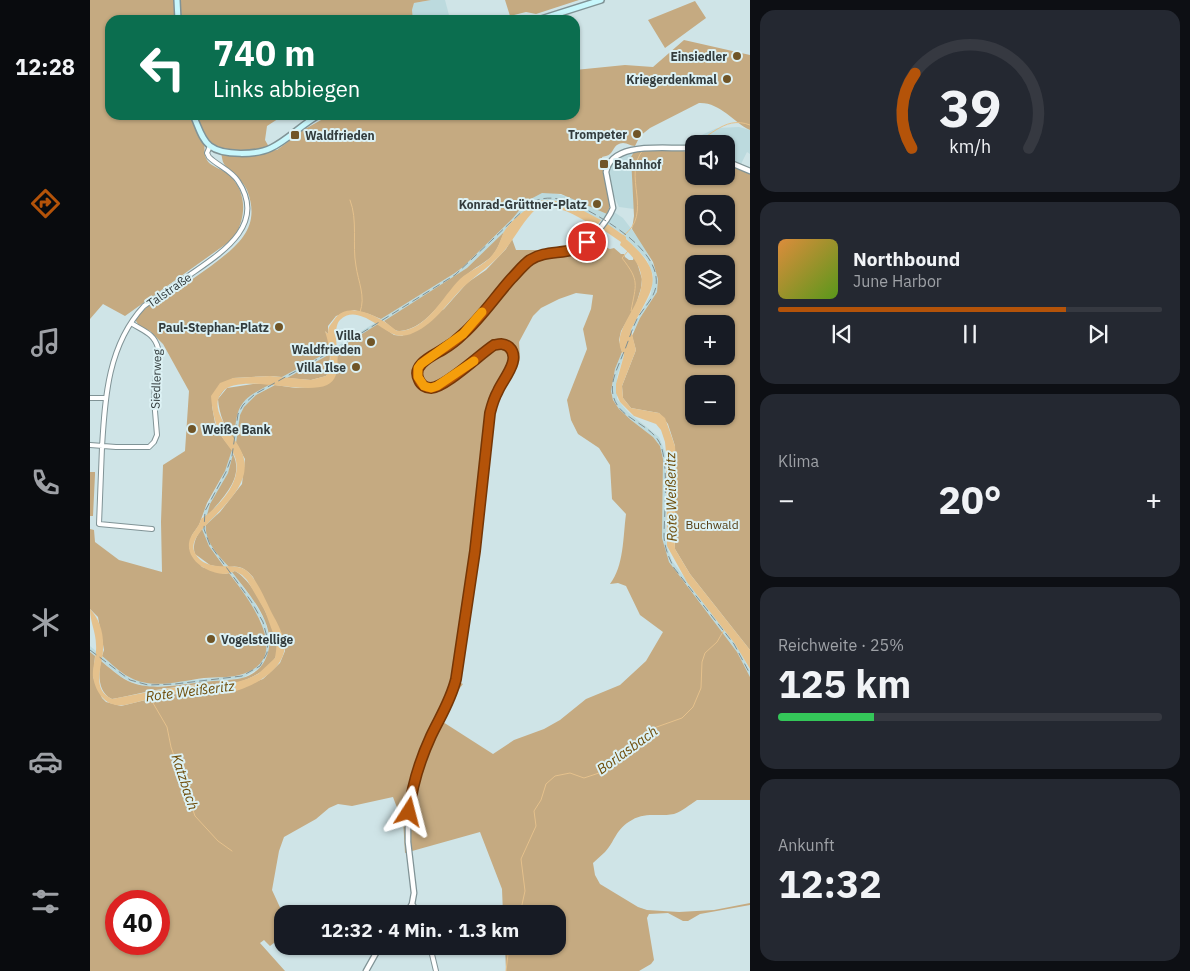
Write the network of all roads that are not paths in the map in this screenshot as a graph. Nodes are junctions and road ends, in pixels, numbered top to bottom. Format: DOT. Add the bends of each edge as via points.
graph roads {
  1 [pos="177,0"];
  2 [pos="601,0"];
  3 [pos="178,15"];
  4 [pos="554,15"];
  5 [pos="195,120"];
  6 [pos="312,120"];
  7 [pos="210,146"];
  8 [pos="685,148"];
  9 [pos="735,164"];
  10 [pos="750,170"];
  11 [pos="131,324"];
  12 [pos="90,398"];
  13 [pos="106,398"];
  14 [pos="90,445"];
  15 [pos="102,446"];
  16 [pos="152,529"];
  17 [pos="412,904"];
  18 [pos="375,955"];
  19 [pos="432,955"];
  20 [pos="366,971"];
  21 [pos="436,971"];
  1 -- 3 [label="main road"];
  2 -- 4 [label="main road"];
  5 -- 7 [label="main road"];
  6 -- 7 [label="main road" via="274,146 258,152 233,153"];
  7 -- 11 [label="street, Talstraße" via="209,157 232,173 248,203 242,230 222,253 144,306"];
  8 -- 17 [label="street" via="621,152 608,166 608,183 614,205 612,212 587,242 578,249 545,253 530,260 463,334 418,368 420,382 431,388 446,381 494,345 506,345 514,356 490,413 456,679 418,771 410,804 408,842 414,893"];
  9 -- 10 [label="street"];
  11 -- 13 [label="street, Talstraße" via="110,369"];
  11 -- 15 [label="street, Siedlerweg" via="152,335 158,348 154,398 157,435 149,447"];
  12 -- 13 [label="street"];
  13 -- 15 [label="street, Talstraße"];
  14 -- 15 [label="street, Siedlerweg"];
  15 -- 16 [label="street, Talstraße" via="99,524"];
  18 -- 20 [label="street"];
  19 -- 21 [label="street"];
}
